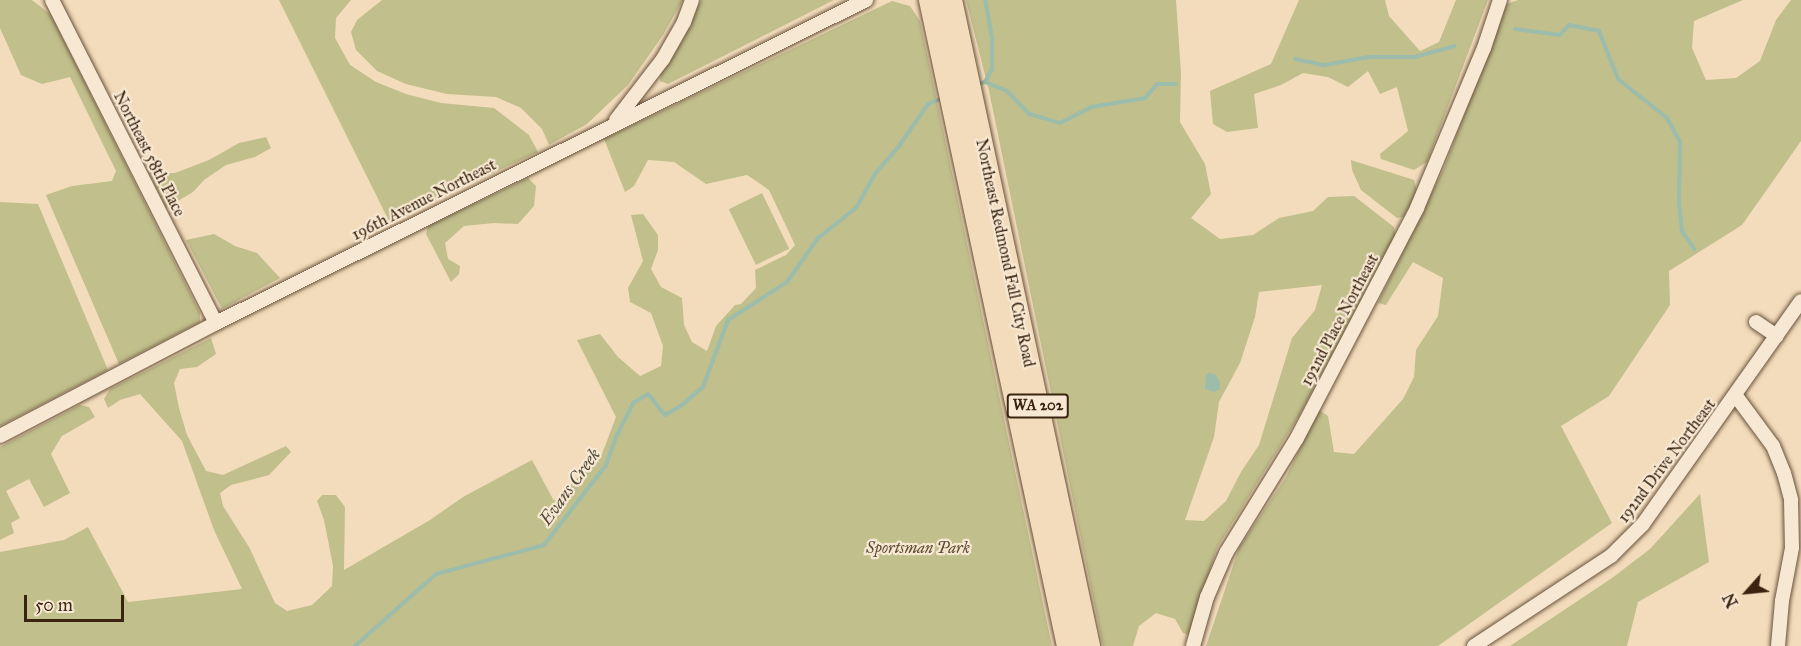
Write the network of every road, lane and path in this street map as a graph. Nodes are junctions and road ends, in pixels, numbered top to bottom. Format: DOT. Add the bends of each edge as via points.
graph roads {
  1 [pos="52,0"];
  2 [pos="692,0"];
  3 [pos="866,0"];
  4 [pos="930,0"];
  5 [pos="1500,0"];
  6 [pos="949,2"];
  7 [pos="954,61"];
  8 [pos="963,103"];
  9 [pos="612,124"];
  10 [pos="1801,301"];
  11 [pos="1756,322"];
  12 [pos="216,323"];
  13 [pos="1777,336"];
  14 [pos="1736,396"];
  15 [pos="0,435"];
  16 [pos="1068,646"];
  17 [pos="1089,646"];
  18 [pos="1193,646"];
  19 [pos="1474,646"];
  20 [pos="1778,646"];
  1 -- 12 [label="street, Northeast 58th Place"];
  2 -- 9 [label="street" via="663,59"];
  3 -- 9 [label="street, 196th Avenue Northeast"];
  4 -- 7 [label="main road, Northeast Redmond Fall City Road / WA 202"];
  5 -- 18 [label="street, 192nd Place Northeast" via="1417,208 1297,438 1226,553 1207,597"];
  6 -- 7 [label="main road, Northeast Redmond Fall City Road / WA 202"];
  7 -- 8 [label="main road, Northeast Redmond Fall City Road / WA 202"];
  8 -- 16 [label="main road, Northeast Redmond Fall City Road / WA 202"];
  8 -- 17 [label="main road, Northeast Redmond Fall City Road / WA 202"];
  9 -- 12 [label="street, 196th Avenue Northeast"];
  10 -- 13 [label="street, 192nd Drive Northeast"];
  11 -- 13 [label="street"];
  12 -- 15 [label="street, 196th Avenue Northeast"];
  13 -- 14 [label="street, 192nd Drive Northeast"];
  14 -- 19 [label="street, 192nd Drive Northeast" via="1643,524 1611,556"];
  14 -- 20 [label="street" via="1773,446 1791,500 1792,548"];
}
